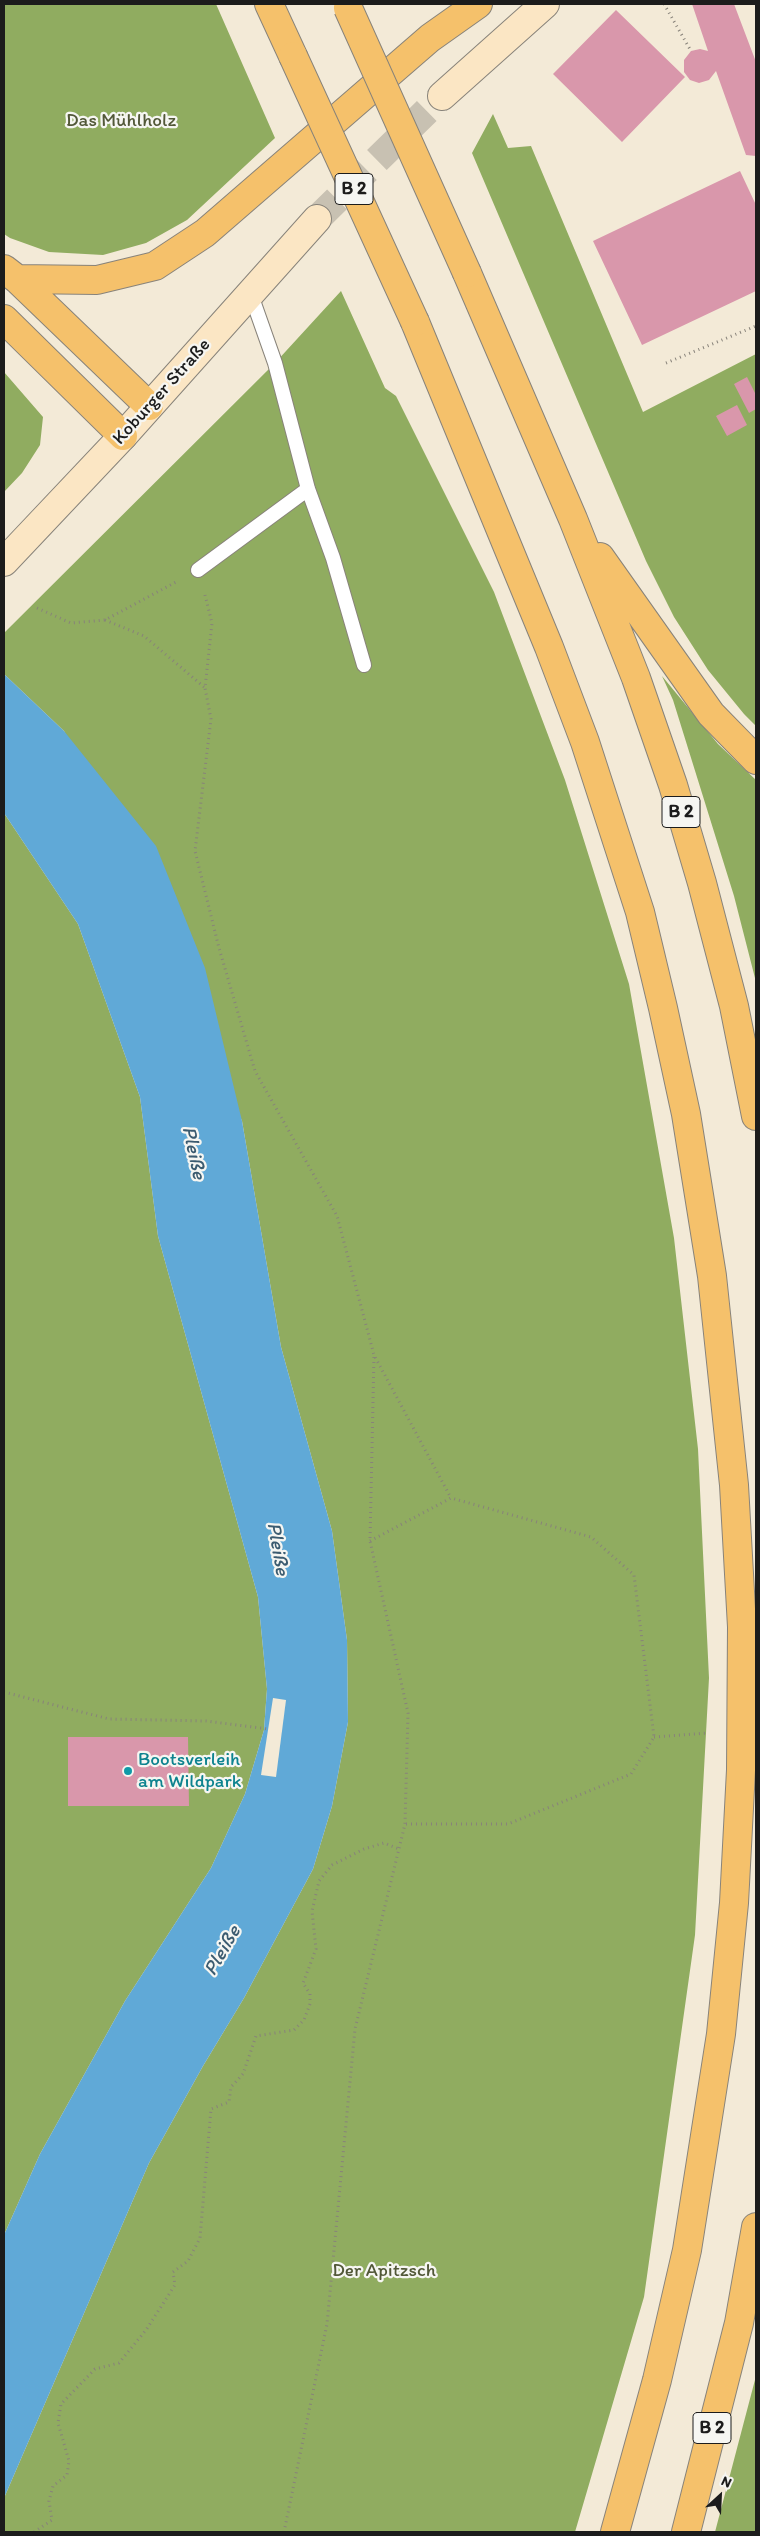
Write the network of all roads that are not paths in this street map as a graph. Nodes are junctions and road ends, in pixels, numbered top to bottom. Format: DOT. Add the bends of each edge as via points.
graph roads {
  1 [pos="269,4"];
  2 [pos="478,4"];
  3 [pos="545,4"];
  4 [pos="347,6"];
  5 [pos="442,96"];
  6 [pos="317,219"];
  7 [pos="10,274"];
  8 [pos="250,292"];
  9 [pos="4,319"];
  10 [pos="149,406"];
  11 [pos="123,436"];
  12 [pos="308,489"];
  13 [pos="573,519"];
  14 [pos="11,555"];
  15 [pos="198,570"];
  16 [pos="364,664"];
  17 [pos="756,760"];
  18 [pos="756,1116"];
  19 [pos="756,2227"];
  20 [pos="615,2532"];
  21 [pos="686,2532"];
  1 -- 20 [label="highway, B 2, bridge" via="415,322 585,742 640,912 664,1008 686,1114 712,1276 734,1484 742,1626 741,1770 734,1903 721,2034 687,2250 657,2380"];
  2 -- 7 [label="highway" via="430,38 206,233 155,266 97,280"];
  3 -- 5 [label="main road"];
  4 -- 13 [label="highway, B 2, bridge"];
  6 -- 8 [label="main road, Koburger Straße"];
  7 -- 10 [label="highway"];
  8 -- 10 [label="main road, Koburger Straße"];
  8 -- 12 [label="lane" via="275,362"];
  9 -- 11 [label="highway"];
  10 -- 11 [label="main road, Koburger Straße"];
  11 -- 14 [label="main road, Koburger Straße"];
  12 -- 15 [label="lane"];
  12 -- 16 [label="lane" via="333,558"];
  13 -- 17 [label="highway" via="711,714"];
  13 -- 18 [label="highway, B 2" via="636,678 673,785 734,1006"];
  19 -- 21 [label="highway, B 2" via="739,2323"];
}
